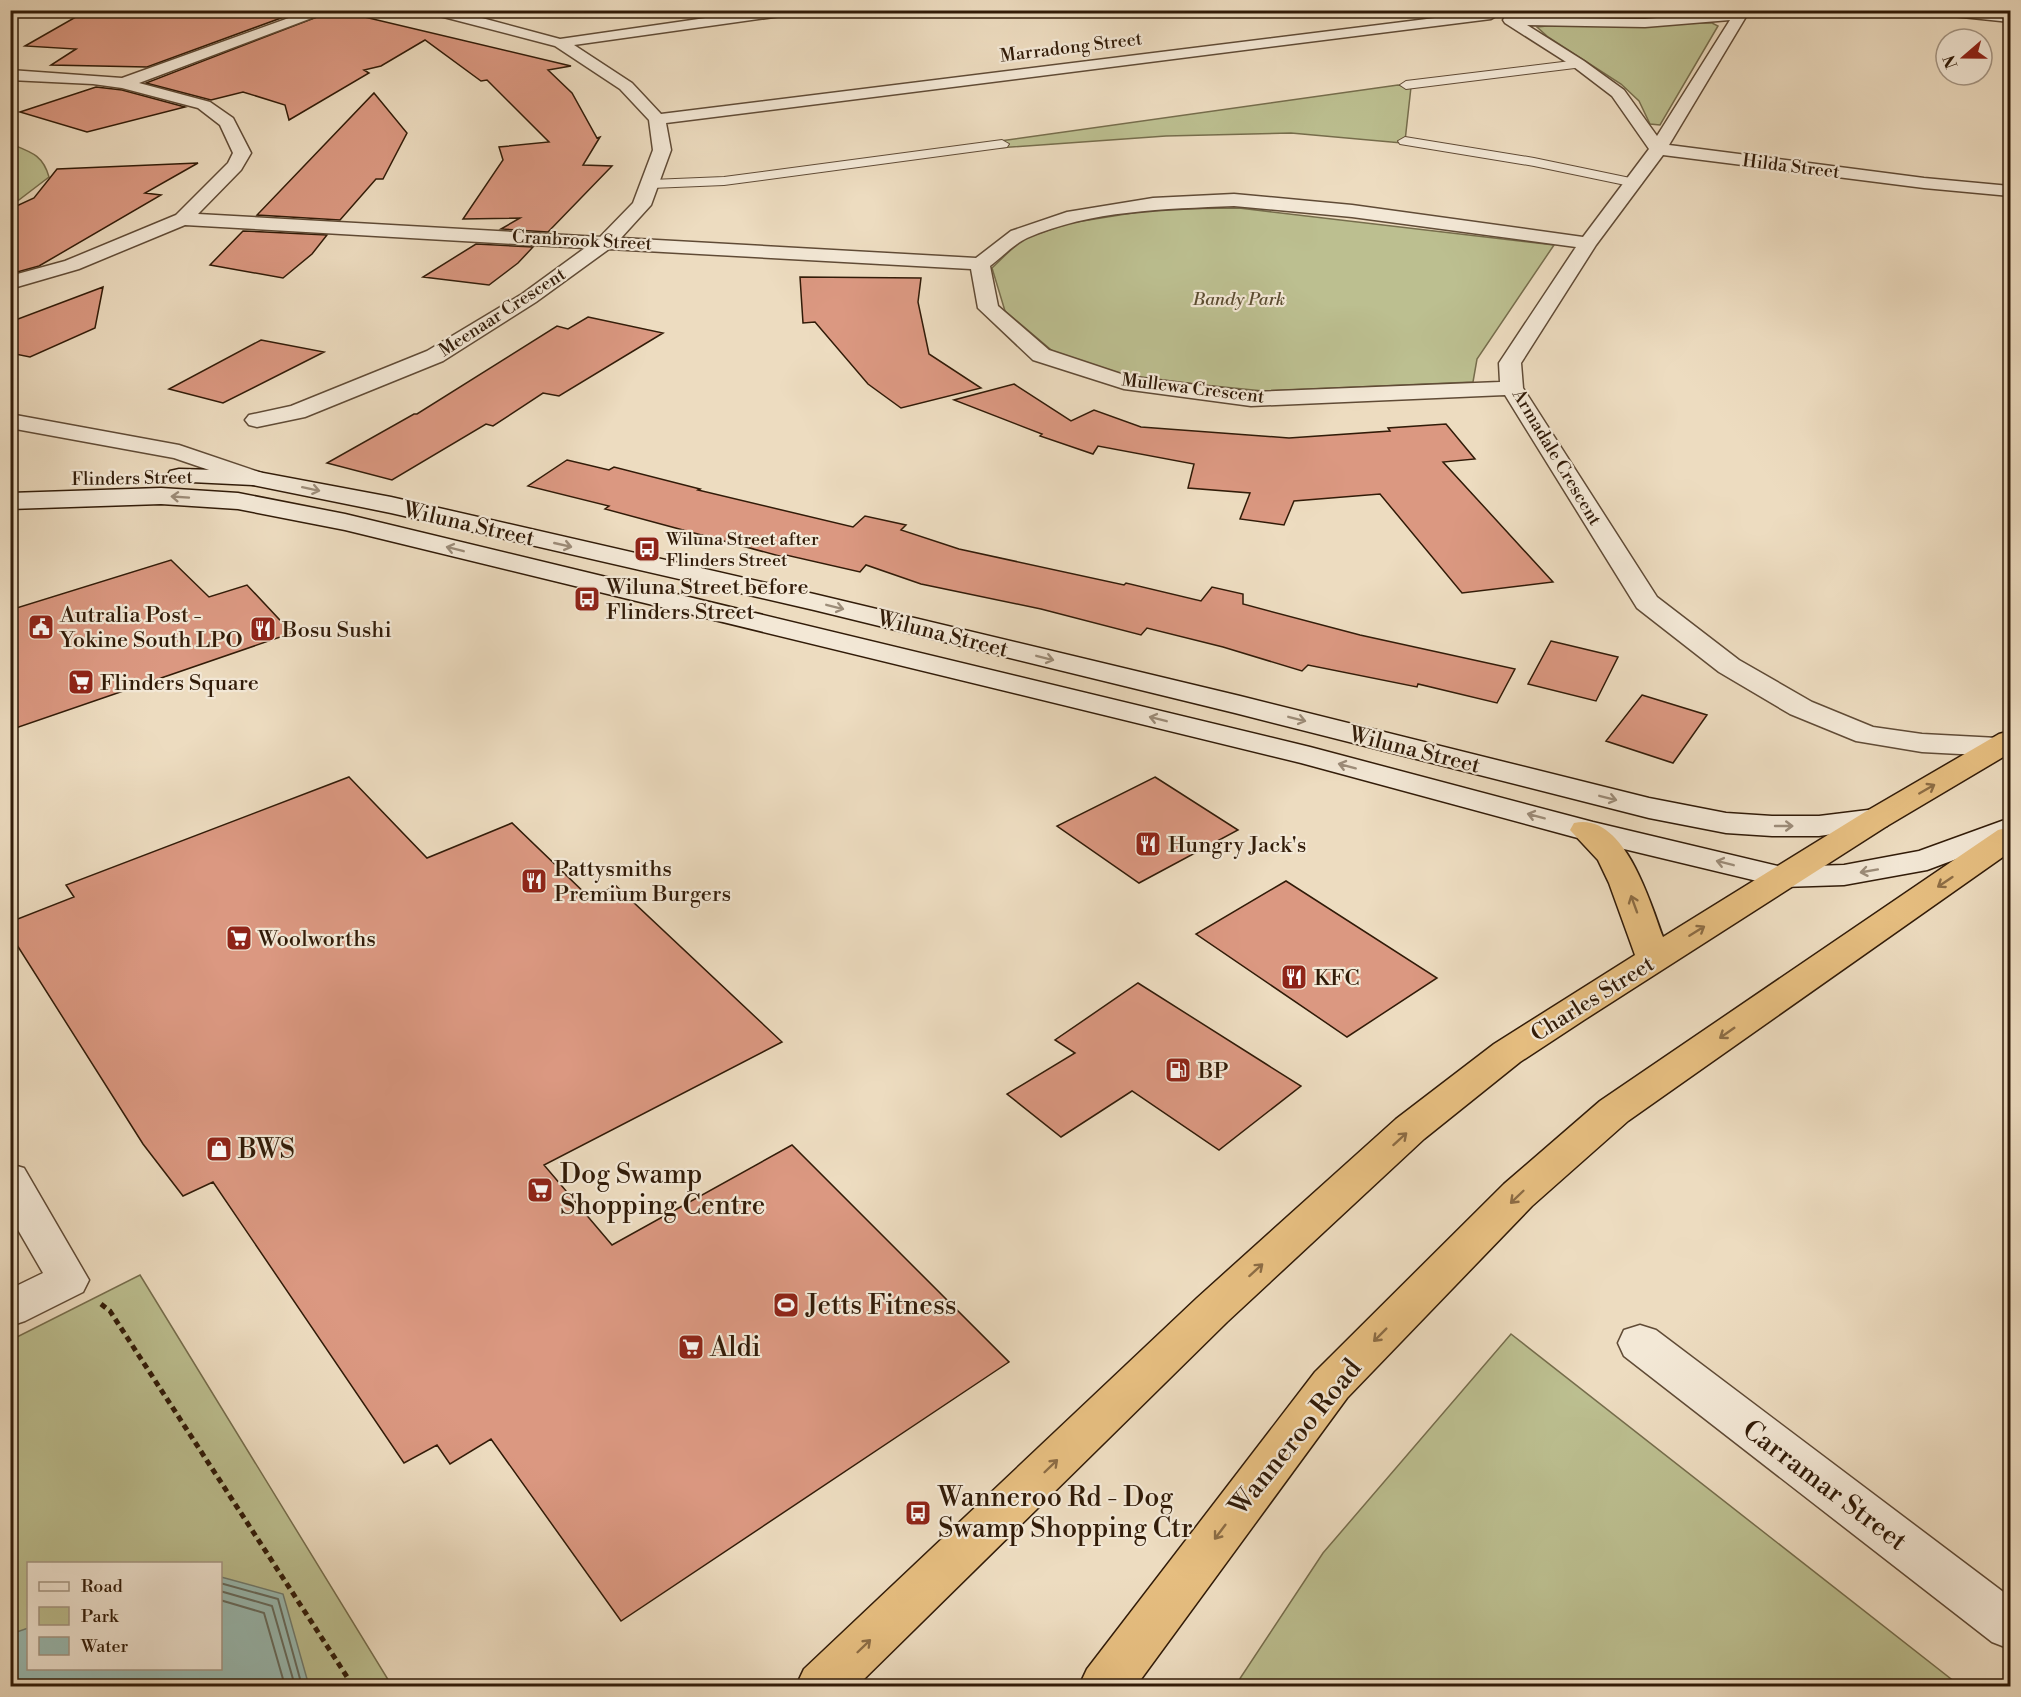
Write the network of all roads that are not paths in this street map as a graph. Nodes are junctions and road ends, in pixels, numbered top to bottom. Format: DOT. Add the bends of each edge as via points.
graph roads {
  1 [pos="326,10"];
  2 [pos="433,10"];
  3 [pos="690,10"];
  4 [pos="795,10"];
  5 [pos="1933,10"];
  6 [pos="1486,13"];
  7 [pos="1742,13"];
  8 [pos="2010,18"];
  9 [pos="1510,20"];
  10 [pos="560,43"];
  11 [pos="1580,64"];
  12 [pos="10,75"];
  13 [pos="123,83"];
  14 [pos="1406,86"];
  15 [pos="657,119"];
  16 [pos="1405,141"];
  17 [pos="1002,144"];
  18 [pos="1658,149"];
  19 [pos="1635,183"];
  20 [pos="1924,183"];
  21 [pos="651,184"];
  22 [pos="2010,191"];
  23 [pos="2010,198"];
  24 [pos="183,219"];
  25 [pos="607,241"];
  26 [pos="1588,243"];
  27 [pos="980,264"];
  28 [pos="10,283"];
  29 [pos="1512,388"];
  30 [pos="257,420"];
  31 [pos="10,422"];
  32 [pos="254,477"];
  33 [pos="10,485"];
  34 [pos="10,501"];
  35 [pos="238,501"];
  36 [pos="1097,670"];
  37 [pos="1075,699"];
  38 [pos="2004,743"];
  39 [pos="1876,819"];
  40 [pos="2010,828"];
  41 [pos="1586,830"];
  42 [pos="2010,837"];
  43 [pos="1782,877"];
  44 [pos="1654,959"];
  45 [pos="10,1179"];
  46 [pos="10,1309"];
  47 [pos="1640,1343"];
  48 [pos="2010,1626"];
  49 [pos="822,1686"];
  50 [pos="1105,1686"];
  1 -- 13 [label="street"];
  2 -- 10 [label="street"];
  3 -- 10 [label="street"];
  4 -- 10 [label="street"];
  5 -- 8 [label="street"];
  6 -- 9 [label="street"];
  6 -- 15 [label="street, Marradong Street"];
  7 -- 9 [label="street" via="1645,23"];
  7 -- 18 [label="street, Armadale Crescent"];
  9 -- 11 [label="street"];
  10 -- 15 [label="street" via="626,86"];
  11 -- 14 [label="lane"];
  11 -- 18 [label="street" via="1618,93"];
  12 -- 13 [label="street"];
  13 -- 24 [label="street" via="204,105 227,122 237,138 242,153 236,166"];
  15 -- 21 [label="street, Meenaar Crescent" via="662,150"];
  16 -- 19 [label="lane"];
  17 -- 21 [label="lane" via="724,181"];
  18 -- 19 [label="street, Armadale Crescent"];
  18 -- 20 [label="street, Hilda Street"];
  19 -- 26 [label="street, Armadale Crescent"];
  20 -- 22 [label="street, Hilda Street"];
  20 -- 23 [label="street, Hilda Street"];
  21 -- 25 [label="street, Meenaar Crescent" via="642,205"];
  24 -- 25 [label="street, Cranbrook Street"];
  24 -- 28 [label="street" via="72,265"];
  25 -- 27 [label="street, Cranbrook Street"];
  25 -- 30 [label="street, Meenaar Crescent" via="529,298 435,356 297,412"];
  26 -- 27 [label="street" via="1352,211 1234,200 1153,204 1067,218 1018,235"];
  26 -- 29 [label="street, Armadale Crescent" via="1510,363"];
  27 -- 29 [label="street, Mullewa Crescent" via="987,308 1041,355 1124,382 1251,399"];
  29 -- 38 [label="street, Armadale Crescent" via="1647,602 1729,666 1801,708 1867,735 1922,743"];
  31 -- 32 [label="street, Wiluna Street" via="179,452"];
  32 -- 33 [label="street, Flinders Street" via="151,475"];
  32 -- 36 [label="street, Wiluna Street, one-way" via="426,513"];
  35 -- 34 [label="street, Flinders Street, one-way" via="161,496"];
  37 -- 35 [label="street, Wiluna Street, one-way" via="345,522"];
  36 -- 37 [label="street"];
  36 -- 39 [label="street, Wiluna Street, one-way" via="1692,817 1772,826 1819,826"];
  41 -- 37 [label="street, Wiluna Street, one-way" via="1310,756"];
  39 -- 38 [label="highway, Charles Street, one-way"];
  39 -- 43 [label="highway, Charles Street"];
  40 -- 43 [label="street, Wiluna Street, one-way" via="1927,860 1844,875"];
  43 -- 41 [label="street, Wiluna Street, one-way"];
  44 -- 41 [label="highway, one-way" via="1613,856"];
  42 -- 50 [label="highway, Wanneroo Road, one-way" via="1614,1111 1518,1195 1331,1385"];
  44 -- 43 [label="highway, Charles Street, one-way"];
  49 -- 44 [label="highway, Charles Street, one-way" via="1212,1310 1419,1122 1507,1053"];
  45 -- 46 [label="street" via="69,1280"];
  47 -- 48 [label="street, Carramar Street"];
}
